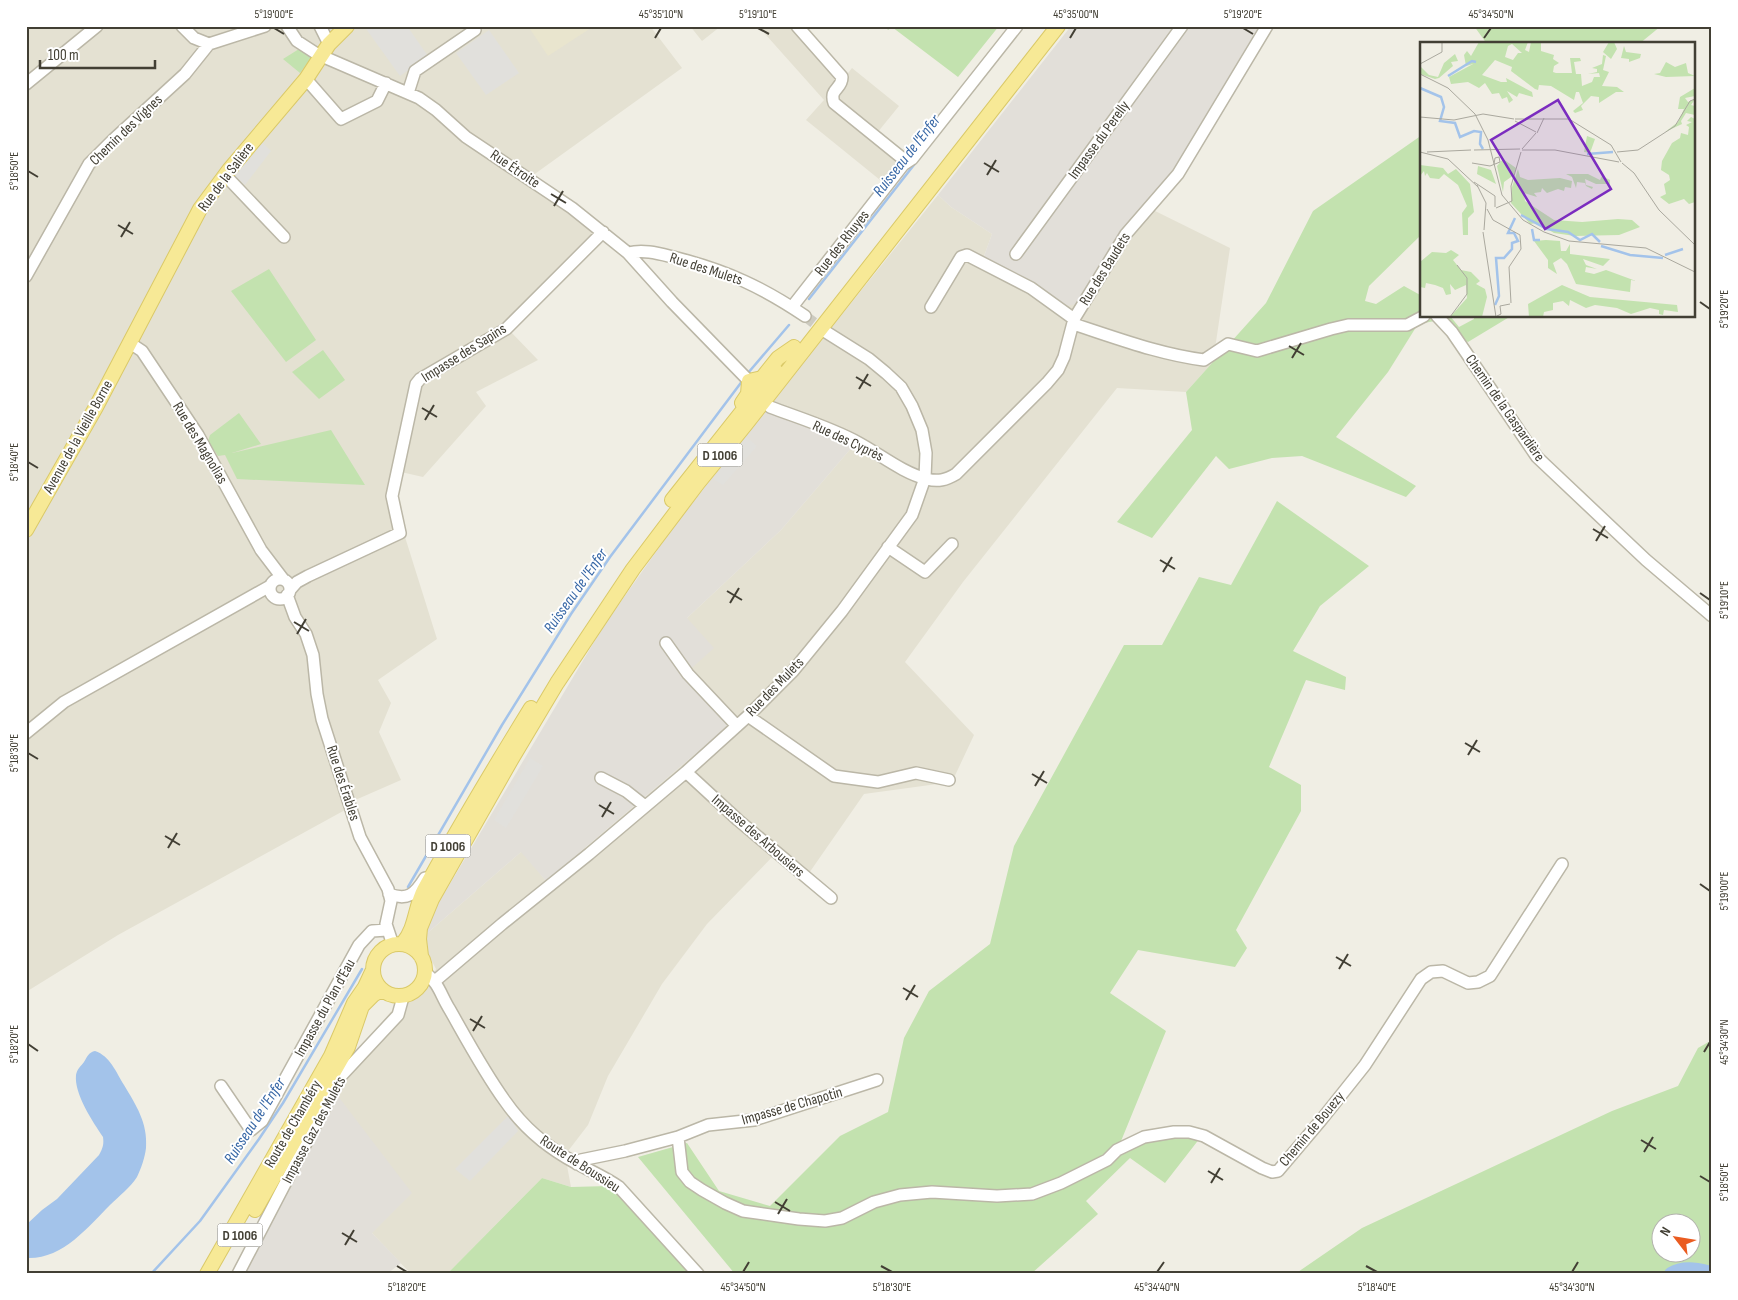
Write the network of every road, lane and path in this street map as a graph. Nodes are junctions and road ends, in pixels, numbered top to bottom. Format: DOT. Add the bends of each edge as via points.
graph roads {
  1 [pos="97,26"];
  2 [pos="182,26"];
  3 [pos="265,26"];
  4 [pos="287,26"];
  5 [pos="320,26"];
  6 [pos="347,26"];
  7 [pos="797,26"];
  8 [pos="1017,26"];
  9 [pos="1047,26"];
  10 [pos="1058,26"];
  11 [pos="1182,26"];
  12 [pos="1266,26"];
  13 [pos="475,30"];
  14 [pos="209,44"];
  15 [pos="329,44"];
  16 [pos="321,56"];
  17 [pos="306,79"];
  18 [pos="386,83"];
  19 [pos="26,84"];
  20 [pos="408,93"];
  21 [pos="903,165"];
  22 [pos="230,180"];
  23 [pos="603,232"];
  24 [pos="284,237"];
  25 [pos="628,253"];
  26 [pos="1016,254"];
  27 [pos="26,276"];
  28 [pos="930,307"];
  29 [pos="792,308"];
  30 [pos="805,316"];
  31 [pos="1420,318"];
  32 [pos="1439,318"];
  33 [pos="1073,322"];
  34 [pos="826,332"];
  35 [pos="130,344"];
  36 [pos="794,347"];
  37 [pos="744,376"];
  38 [pos="772,389"];
  39 [pos="770,407"];
  40 [pos="746,424"];
  41 [pos="729,428"];
  42 [pos="925,478"];
  43 [pos="26,530"];
  44 [pos="952,544"];
  45 [pos="888,547"];
  46 [pos="280,589"];
  47 [pos="1712,616"];
  48 [pos="666,643"];
  49 [pos="748,716"];
  50 [pos="737,726"];
  51 [pos="26,733"];
  52 [pos="686,772"];
  53 [pos="601,778"];
  54 [pos="949,780"];
  55 [pos="645,806"];
  56 [pos="451,842"];
  57 [pos="1562,864"];
  58 [pos="389,894"];
  59 [pos="830,898"];
  60 [pos="387,930"];
  61 [pos="398,944"];
  62 [pos="421,956"];
  63 [pos="372,972"];
  64 [pos="430,976"];
  65 [pos="385,992"];
  66 [pos="403,997"];
  67 [pos="877,1080"];
  68 [pos="221,1086"];
  69 [pos="678,1137"];
  70 [pos="577,1164"];
  71 [pos="207,1274"];
  72 [pos="218,1274"];
  73 [pos="238,1274"];
  74 [pos="698,1274"];
  1 -- 19 [label="street"];
  2 -- 14 [label="street" via="194,38"];
  3 -- 14 [label="street"];
  4 -- 16 [label="street, Rue Étroite" via="297,41"];
  5 -- 15 [label="street"];
  6 -- 15 [label="main road, Rue de la Salière"];
  7 -- 21 [label="street" via="842,77 833,93 834,103 902,158"];
  8 -- 21 [label="street, Rue des Rhuyes" via="912,159"];
  9 -- 36 [label="main road, D 1006"];
  10 -- 38 [label="main road, D 1006"];
  11 -- 26 [label="street, Impasse du Perelly"];
  12 -- 33 [label="street, Rue des Baudets" via="1178,174 1126,234"];
  13 -- 20 [label="street" via="415,71"];
  14 -- 27 [label="street, Chemin des Vignes" via="185,74 89,164"];
  15 -- 16 [label="main road, Rue de la Salière"];
  16 -- 17 [label="main road, Rue de la Salière"];
  16 -- 18 [label="street, Rue Étroite"];
  17 -- 18 [label="street" via="341,119 377,102"];
  17 -- 22 [label="main road, Rue de la Salière" via="264,127"];
  18 -- 20 [label="street, Rue Étroite"];
  20 -- 23 [label="street, Rue Étroite"];
  21 -- 29 [label="street, Rue des Rhuyes"];
  22 -- 24 [label="street"];
  22 -- 35 [label="main road, Rue de la Salière" via="200,209"];
  23 -- 25 [label="street, Rue Étroite"];
  23 -- 46 [label="street, Impasse des Sapins" via="506,329 420,379 414,391 393,486 400,533"];
  25 -- 29 [label="street, Rue des Mulets" via="644,251 717,269 762,289"];
  25 -- 37 [label="street, Rue Étroite"];
  28 -- 33 [label="street" via="961,257 967,256 1032,288"];
  29 -- 30 [label="street, Rue des Mulets"];
  31 -- 33 [label="street" via="1407,325 1348,325 1257,350 1228,344 1204,360 1144,348"];
  32 -- 47 [label="street, Chemin de la Gaspardière" via="1452,332 1538,457 1646,560"];
  33 -- 42 [label="street, Rue des Baudets" via="1064,357 1047,383 956,474 939,481"];
  34 -- 42 [label="street, Rue des Mulets" via="880,367 901,387 922,430 926,453"];
  35 -- 43 [label="main road, Avenue de la Vieille Borne"];
  35 -- 46 [label="street, Rue des Magnolias" via="142,351 198,435"];
  36 -- 37 [label="main road" via="778,358 762,378"];
  36 -- 41 [label="main road, D 1006"];
  37 -- 41 [label="main road" via="748,394"];
  38 -- 39 [label="street"];
  38 -- 40 [label="main road, D 1006"];
  39 -- 40 [label="street"];
  39 -- 42 [label="street, Rue des Cyprès" via="857,442"];
  40 -- 62 [label="main road, D 1006" via="633,568 556,683 432,899 420,928"];
  41 -- 56 [label="main road, D 1006" via="657,520 587,620"];
  42 -- 45 [label="street, Rue des Mulets" via="912,515"];
  44 -- 45 [label="street" via="924,572"];
  45 -- 49 [label="street, Rue des Mulets" via="793,671"];
  46 -- 51 [label="street" via="246,601 64,702"];
  46 -- 58 [label="street, Rue des Érables" via="306,634 313,655 322,720 360,837"];
  48 -- 50 [label="street" via="688,674"];
  49 -- 50 [label="street, Rue des Mulets"];
  49 -- 54 [label="street" via="834,776 878,782 916,772"];
  50 -- 52 [label="street, Rue des Mulets"];
  52 -- 55 [label="street, Rue des Mulets"];
  52 -- 59 [label="street, Impasse des Arbousiers"];
  53 -- 55 [label="street"];
  55 -- 64 [label="street, Rue des Mulets" via="502,924"];
  56 -- 58 [label="street" via="419,888 408,897"];
  56 -- 61 [label="main road, D 1006" via="422,894 413,926"];
  57 -- 69 [label="street, Chemin de Bouezy" via="1490,976 1478,982 1468,982 1443,971 1431,972 1421,978 1365,1065 1278,1171 1262,1168 1204,1136 1174,1132 1144,1137 1117,1150 1107,1160 1032,1194 997,1196 932,1192 900,1195 874,1202 842,1218 798,1219 743,1211 690,1182 682,1172"];
  58 -- 60 [label="street"];
  60 -- 61 [label="street"];
  60 -- 68 [label="street, Impasse du Plan d'Eau" via="372,931 359,945 262,1121 251,1130"];
  61 -- 62 [label="main road" via="416,949"];
  61 -- 63 [label="main road" via="382,950"];
  62 -- 64 [label="main road"];
  63 -- 65 [label="main road"];
  63 -- 71 [label="main road, Route de Chambéry / D 1006" via="354,1002 331,1056"];
  64 -- 66 [label="main road" via="415,991"];
  64 -- 70 [label="street, Route de Boussieu" via="505,1102 532,1132"];
  65 -- 66 [label="main road"];
  65 -- 72 [label="main road, Route de Chambéry / D 1006" via="373,995 362,1006 339,1065"];
  66 -- 73 [label="street, Impasse Gaz des Mulets" via="398,1015 341,1076"];
  67 -- 69 [label="street, Impasse de Chapotin" via="754,1120 708,1125"];
  69 -- 70 [label="street, Impasse de Chapotin" via="581,1160"];
  70 -- 74 [label="street, Route de Boussieu" via="619,1187"];
}
